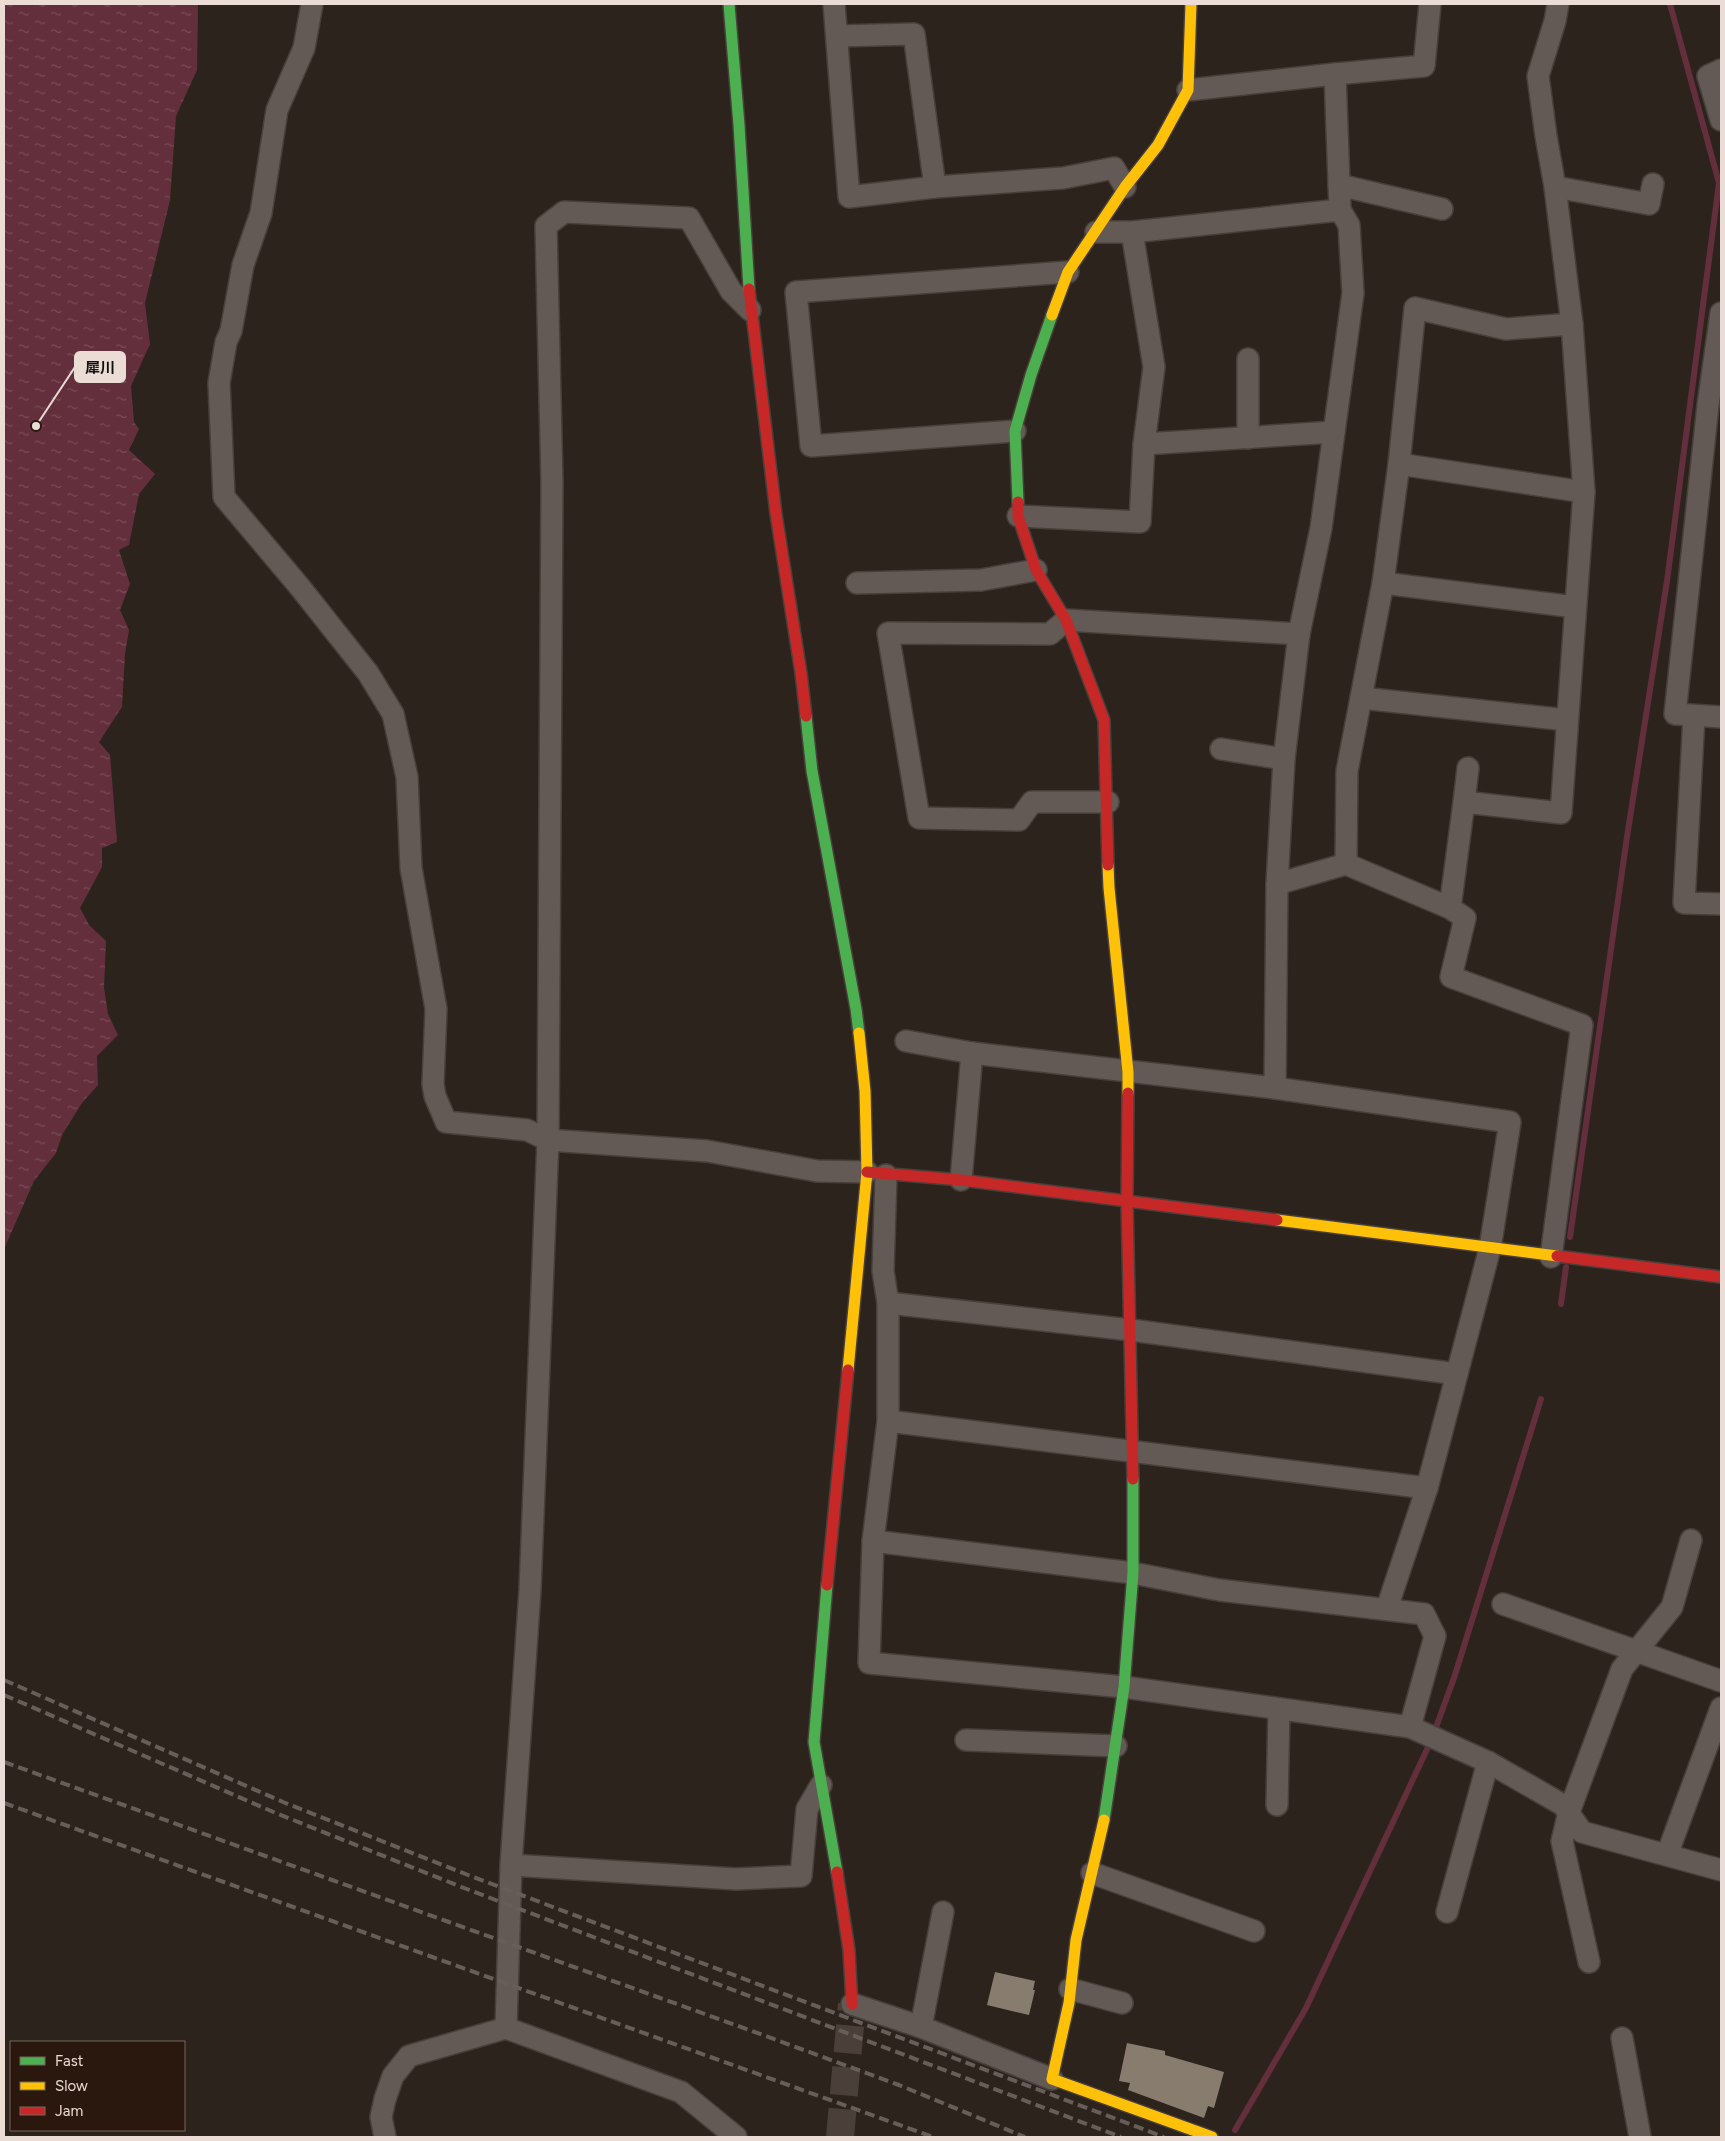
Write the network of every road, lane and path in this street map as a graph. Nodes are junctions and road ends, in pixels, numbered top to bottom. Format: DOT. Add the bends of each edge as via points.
graph roads {
  1 [pos="312,4"];
  2 [pos="728,4"];
  3 [pos="834,4"];
  4 [pos="1191,4"];
  5 [pos="1430,4"];
  6 [pos="1558,4"];
  7 [pos="837,36"];
  8 [pos="1721,70"];
  9 [pos="1335,74"];
  10 [pos="1188,90"];
  11 [pos="1721,120"];
  12 [pos="1653,184"];
  13 [pos="1339,185"];
  14 [pos="935,187"];
  15 [pos="1124,187"];
  16 [pos="1555,187"];
  17 [pos="1442,209"];
  18 [pos="1340,210"];
  19 [pos="1096,232"];
  20 [pos="1132,232"];
  21 [pos="1068,272"];
  22 [pos="750,310"];
  23 [pos="1721,313"];
  24 [pos="1572,324"];
  25 [pos="1248,359"];
  26 [pos="1715,405"];
  27 [pos="1015,431"];
  28 [pos="1334,432"];
  29 [pos="1248,438"];
  30 [pos="1144,444"];
  31 [pos="1399,464"];
  32 [pos="1584,492"];
  33 [pos="1018,516"];
  34 [pos="1036,570"];
  35 [pos="857,583"];
  36 [pos="1383,583"];
  37 [pos="1575,607"];
  38 [pos="1066,620"];
  39 [pos="1299,634"];
  40 [pos="1361,698"];
  41 [pos="1694,716"];
  42 [pos="1721,717"];
  43 [pos="1567,720"];
  44 [pos="1221,750"];
  45 [pos="1284,759"];
  46 [pos="1468,768"];
  47 [pos="1108,802"];
  48 [pos="1464,802"];
  49 [pos="1346,864"];
  50 [pos="1277,884"];
  51 [pos="1721,904"];
  52 [pos="1450,908"];
  53 [pos="906,1041"];
  54 [pos="972,1053"];
  55 [pos="1128,1072"];
  56 [pos="1275,1088"];
  57 [pos="548,1140"];
  58 [pos="877,1174"];
  59 [pos="961,1180"];
  60 [pos="1127,1202"];
  61 [pos="1490,1248"];
  62 [pos="1551,1257"];
  63 [pos="1721,1277"];
  64 [pos="888,1303"];
  65 [pos="1131,1330"];
  66 [pos="1457,1374"];
  67 [pos="888,1421"];
  68 [pos="1133,1451"];
  69 [pos="1427,1488"];
  70 [pos="1691,1540"];
  71 [pos="873,1541"];
  72 [pos="1133,1573"];
  73 [pos="1503,1604"];
  74 [pos="1387,1608"];
  75 [pos="1637,1651"];
  76 [pos="1721,1681"];
  77 [pos="1124,1687"];
  78 [pos="1721,1708"];
  79 [pos="1279,1709"];
  80 [pos="1410,1727"];
  81 [pos="966,1740"];
  82 [pos="1116,1746"];
  83 [pos="1488,1762"];
  84 [pos="821,1785"];
  85 [pos="1277,1805"];
  86 [pos="1569,1812"];
  87 [pos="1667,1855"];
  88 [pos="511,1865"];
  89 [pos="1721,1870"];
  90 [pos="1092,1873"];
  91 [pos="943,1912"];
  92 [pos="1448,1912"];
  93 [pos="1254,1931"];
  94 [pos="1589,1962"];
  95 [pos="1070,1989"];
  96 [pos="1122,2003"];
  97 [pos="852,2004"];
  98 [pos="506,2028"];
  99 [pos="921,2028"];
  100 [pos="1622,2038"];
  101 [pos="1052,2079"];
  102 [pos="385,2137"];
  103 [pos="736,2137"];
  104 [pos="1212,2137"];
  105 [pos="1640,2137"];
  1 -- 57 [label="street" via="304,48 278,110 261,213 243,265 231,331 226,342 219,383 224,497 368,674 393,714 407,777 411,868 436,1009 433,1084 446,1122 527,1130"];
  2 -- 22 [label="street"];
  3 -- 7 [label="street"];
  4 -- 10 [label="street"];
  5 -- 9 [label="street" via="1424,66"];
  6 -- 16 [label="street" via="1538,76"];
  7 -- 14 [label="street" via="914,34"];
  7 -- 14 [label="street" via="849,197"];
  8 -- 11 [label="street" via="1708,76"];
  9 -- 10 [label="street"];
  9 -- 13 [label="street"];
  10 -- 15 [label="street" via="1158,145"];
  12 -- 16 [label="street" via="1648,213"];
  13 -- 17 [label="street"];
  13 -- 18 [label="street"];
  14 -- 15 [label="street" via="1063,178 1114,168"];
  15 -- 19 [label="street"];
  16 -- 24 [label="street"];
  18 -- 20 [label="street"];
  18 -- 28 [label="street" via="1349,225 1353,292"];
  19 -- 20 [label="street"];
  19 -- 21 [label="street"];
  20 -- 30 [label="street" via="1154,367"];
  21 -- 27 [label="street" via="1031,375"];
  21 -- 27 [label="street" via="796,292 811,446"];
  22 -- 57 [label="street" via="731,291 689,218 564,212 546,226 552,483"];
  22 -- 58 [label="street" via="812,772 856,1009"];
  23 -- 26 [label="street"];
  24 -- 31 [label="street" via="1506,329 1415,308"];
  24 -- 32 [label="street"];
  25 -- 29 [label="street"];
  26 -- 41 [label="street" via="1674,714"];
  27 -- 33 [label="street"];
  28 -- 29 [label="street"];
  28 -- 39 [label="street" via="1321,528"];
  29 -- 30 [label="street"];
  30 -- 33 [label="street" via="1140,522"];
  31 -- 32 [label="street"];
  31 -- 36 [label="street"];
  32 -- 37 [label="street"];
  33 -- 34 [label="street"];
  34 -- 35 [label="street" via="981,580"];
  34 -- 38 [label="street"];
  36 -- 37 [label="street"];
  36 -- 40 [label="street"];
  37 -- 43 [label="street"];
  38 -- 39 [label="street"];
  38 -- 47 [label="street" via="1104,720"];
  38 -- 47 [label="street" via="1050,634 888,633 919,818 1019,820 1032,802"];
  39 -- 45 [label="street"];
  40 -- 43 [label="street"];
  40 -- 49 [label="street" via="1347,771"];
  41 -- 42 [label="street"];
  41 -- 51 [label="street" via="1684,903"];
  43 -- 48 [label="street" via="1561,813"];
  44 -- 45 [label="street"];
  45 -- 50 [label="street"];
  46 -- 48 [label="street"];
  47 -- 55 [label="street" via="1109,888"];
  48 -- 52 [label="street"];
  49 -- 50 [label="street"];
  49 -- 52 [label="street"];
  50 -- 56 [label="street"];
  52 -- 62 [label="street" via="1465,918 1451,977 1582,1024"];
  53 -- 54 [label="street"];
  54 -- 55 [label="street"];
  54 -- 59 [label="street"];
  55 -- 56 [label="street"];
  55 -- 60 [label="street"];
  56 -- 61 [label="street" via="1510,1122"];
  57 -- 58 [label="street" via="707,1151 817,1171"];
  57 -- 88 [label="street" via="530,1590"];
  58 -- 59 [label="street"];
  58 -- 64 [label="street"];
  58 -- 84 [label="street" via="833,1520 814,1742"];
  59 -- 60 [label="street"];
  60 -- 61 [label="street"];
  60 -- 65 [label="street"];
  61 -- 62 [label="street"];
  61 -- 66 [label="street"];
  62 -- 63 [label="street"];
  64 -- 65 [label="street"];
  64 -- 67 [label="street"];
  65 -- 66 [label="street"];
  65 -- 68 [label="street"];
  66 -- 69 [label="street"];
  67 -- 68 [label="street"];
  67 -- 71 [label="street"];
  68 -- 69 [label="street"];
  68 -- 72 [label="street"];
  69 -- 74 [label="street"];
  70 -- 75 [label="street" via="1672,1607"];
  71 -- 72 [label="street"];
  71 -- 77 [label="street" via="869,1663"];
  72 -- 74 [label="street" via="1219,1590"];
  72 -- 77 [label="street"];
  73 -- 75 [label="street"];
  74 -- 80 [label="street" via="1424,1614 1435,1636"];
  75 -- 76 [label="street"];
  75 -- 86 [label="street" via="1622,1669"];
  77 -- 79 [label="street"];
  77 -- 82 [label="street"];
  78 -- 87 [label="street"];
  79 -- 80 [label="street"];
  79 -- 85 [label="street"];
  80 -- 83 [label="street"];
  81 -- 82 [label="street"];
  82 -- 90 [label="street"];
  83 -- 86 [label="street" via="1564,1805"];
  83 -- 92 [label="street"];
  84 -- 88 [label="street" via="808,1809 801,1876 736,1879"];
  84 -- 97 [label="street" via="831,1828 849,1950"];
  86 -- 87 [label="street" via="1582,1832"];
  86 -- 94 [label="street" via="1562,1841"];
  87 -- 89 [label="street"];
  88 -- 98 [label="street"];
  90 -- 93 [label="street"];
  90 -- 95 [label="street" via="1076,1940"];
  91 -- 99 [label="street"];
  95 -- 96 [label="street"];
  95 -- 101 [label="street"];
  97 -- 99 [label="street"];
  98 -- 102 [label="street" via="409,2056 393,2076 385,2098 381,2117"];
  98 -- 103 [label="street" via="680,2092"];
  99 -- 101 [label="street"];
  100 -- 105 [label="street"];
  101 -- 104 [label="street"];
}
